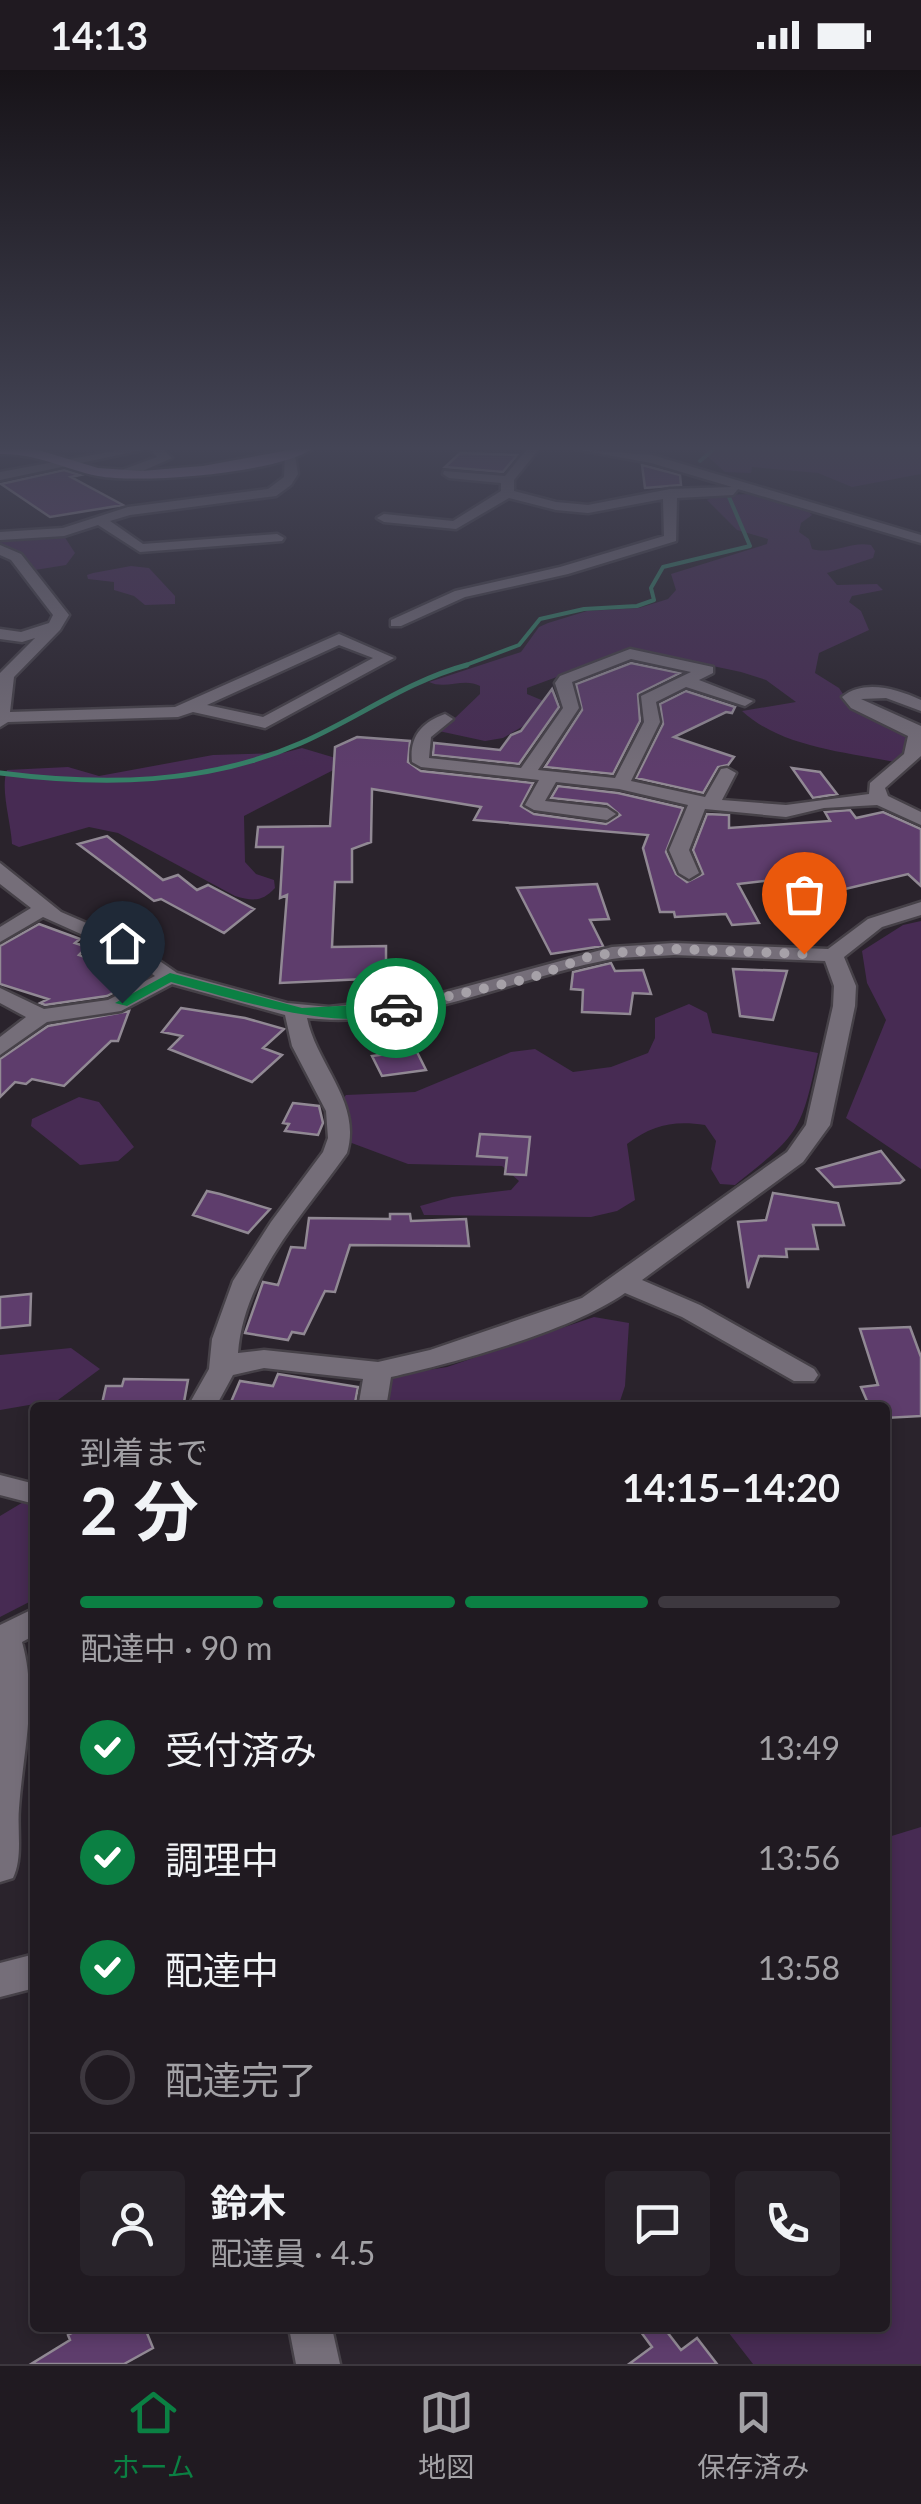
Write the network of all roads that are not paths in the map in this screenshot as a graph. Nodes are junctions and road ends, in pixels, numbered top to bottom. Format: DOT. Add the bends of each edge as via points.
graph roads {
  1 [pos="14,556"];
  2 [pos="611,556"];
  3 [pos="396,623"];
  4 [pos="55,627"];
  5 [pos="0,634"];
  6 [pos="684,680"];
  7 [pos="1,686"];
  8 [pos="745,701"];
  9 [pos="190,706"];
  10 [pos="921,706"];
  11 [pos="0,719"];
  12 [pos="445,719"];
  13 [pos="919,733"];
  14 [pos="728,772"];
  15 [pos="526,774"];
  16 [pos="550,776"];
  17 [pos="622,784"];
  18 [pos="880,799"];
  19 [pos="704,804"];
  20 [pos="607,814"];
  21 [pos="921,819"];
  22 [pos="0,869"];
  23 [pos="689,873"];
  24 [pos="44,908"];
  25 [pos="921,908"];
  26 [pos="0,936"];
  27 [pos="833,955"];
  28 [pos="170,977"];
  29 [pos="0,994"];
  30 [pos="295,1011"];
  31 [pos="41,1016"];
  32 [pos="0,1048"];
  33 [pos="626,1283"];
  34 [pos="224,1369"];
  35 [pos="378,1371"];
  36 [pos="804,1375"];
  37 [pos="205,1402"];
  38 [pos="373,1402"];
  39 [pos="0,1486"];
  40 [pos="30,1493"];
  41 [pos="30,1623"];
  42 [pos="3,1639"];
  43 [pos="0,1866"];
  44 [pos="30,1972"];
  45 [pos="0,1980"];
  46 [pos="312,2332"];
  47 [pos="318,2364"];
  1 -- 4 [label="street" via="61,614"];
  2 -- 3 [label="street" via="460,594"];
  4 -- 5 [label="street" via="22,637"];
  4 -- 7 [label="street"];
  6 -- 8 [label="street"];
  6 -- 15 [label="street" via="706,670 641,654 566,679 571,708"];
  6 -- 17 [label="street" via="646,700 652,722"];
  7 -- 11 [label="street"];
  9 -- 9 [label="street" via="339,639 386,658 264,723"];
  9 -- 11 [label="street" via="152,714"];
  10 -- 13 [label="street" via="884,693 850,696"];
  12 -- 15 [label="street" via="425,730 421,762"];
  13 -- 18 [label="street" via="912,756 876,786"];
  14 -- 19 [label="street"];
  15 -- 16 [label="street"];
  16 -- 17 [label="street"];
  16 -- 20 [label="street" via="534,806"];
  17 -- 19 [label="street"];
  18 -- 19 [label="street" via="786,811"];
  18 -- 21 [label="street"];
  19 -- 23 [label="street" via="679,850"];
  22 -- 24 [label="street"];
  24 -- 26 [label="street"];
  24 -- 28 [label="street" via="128,948"];
  25 -- 27 [label="street" via="875,923"];
  27 -- 30 [label="street" via="632,951 419,1004"];
  27 -- 33 [label="street" via="845,986 844,1006 818,1125 777,1173"];
  28 -- 30 [label="street"];
  28 -- 31 [label="street" via="113,1006"];
  29 -- 31 [label="street"];
  30 -- 34 [label="street" via="304,1049 332,1091 343,1136 242,1289 223,1349"];
  31 -- 32 [label="street"];
  33 -- 35 [label="street" via="562,1316"];
  33 -- 36 [label="street"];
  34 -- 35 [label="street" via="264,1359"];
  34 -- 37 [label="street"];
  35 -- 38 [label="street"];
  39 -- 40 [label="street"];
  41 -- 42 [label="street"];
  42 -- 43 [label="street" via="14,1662"];
  44 -- 45 [label="street"];
  46 -- 47 [label="street"];
}
